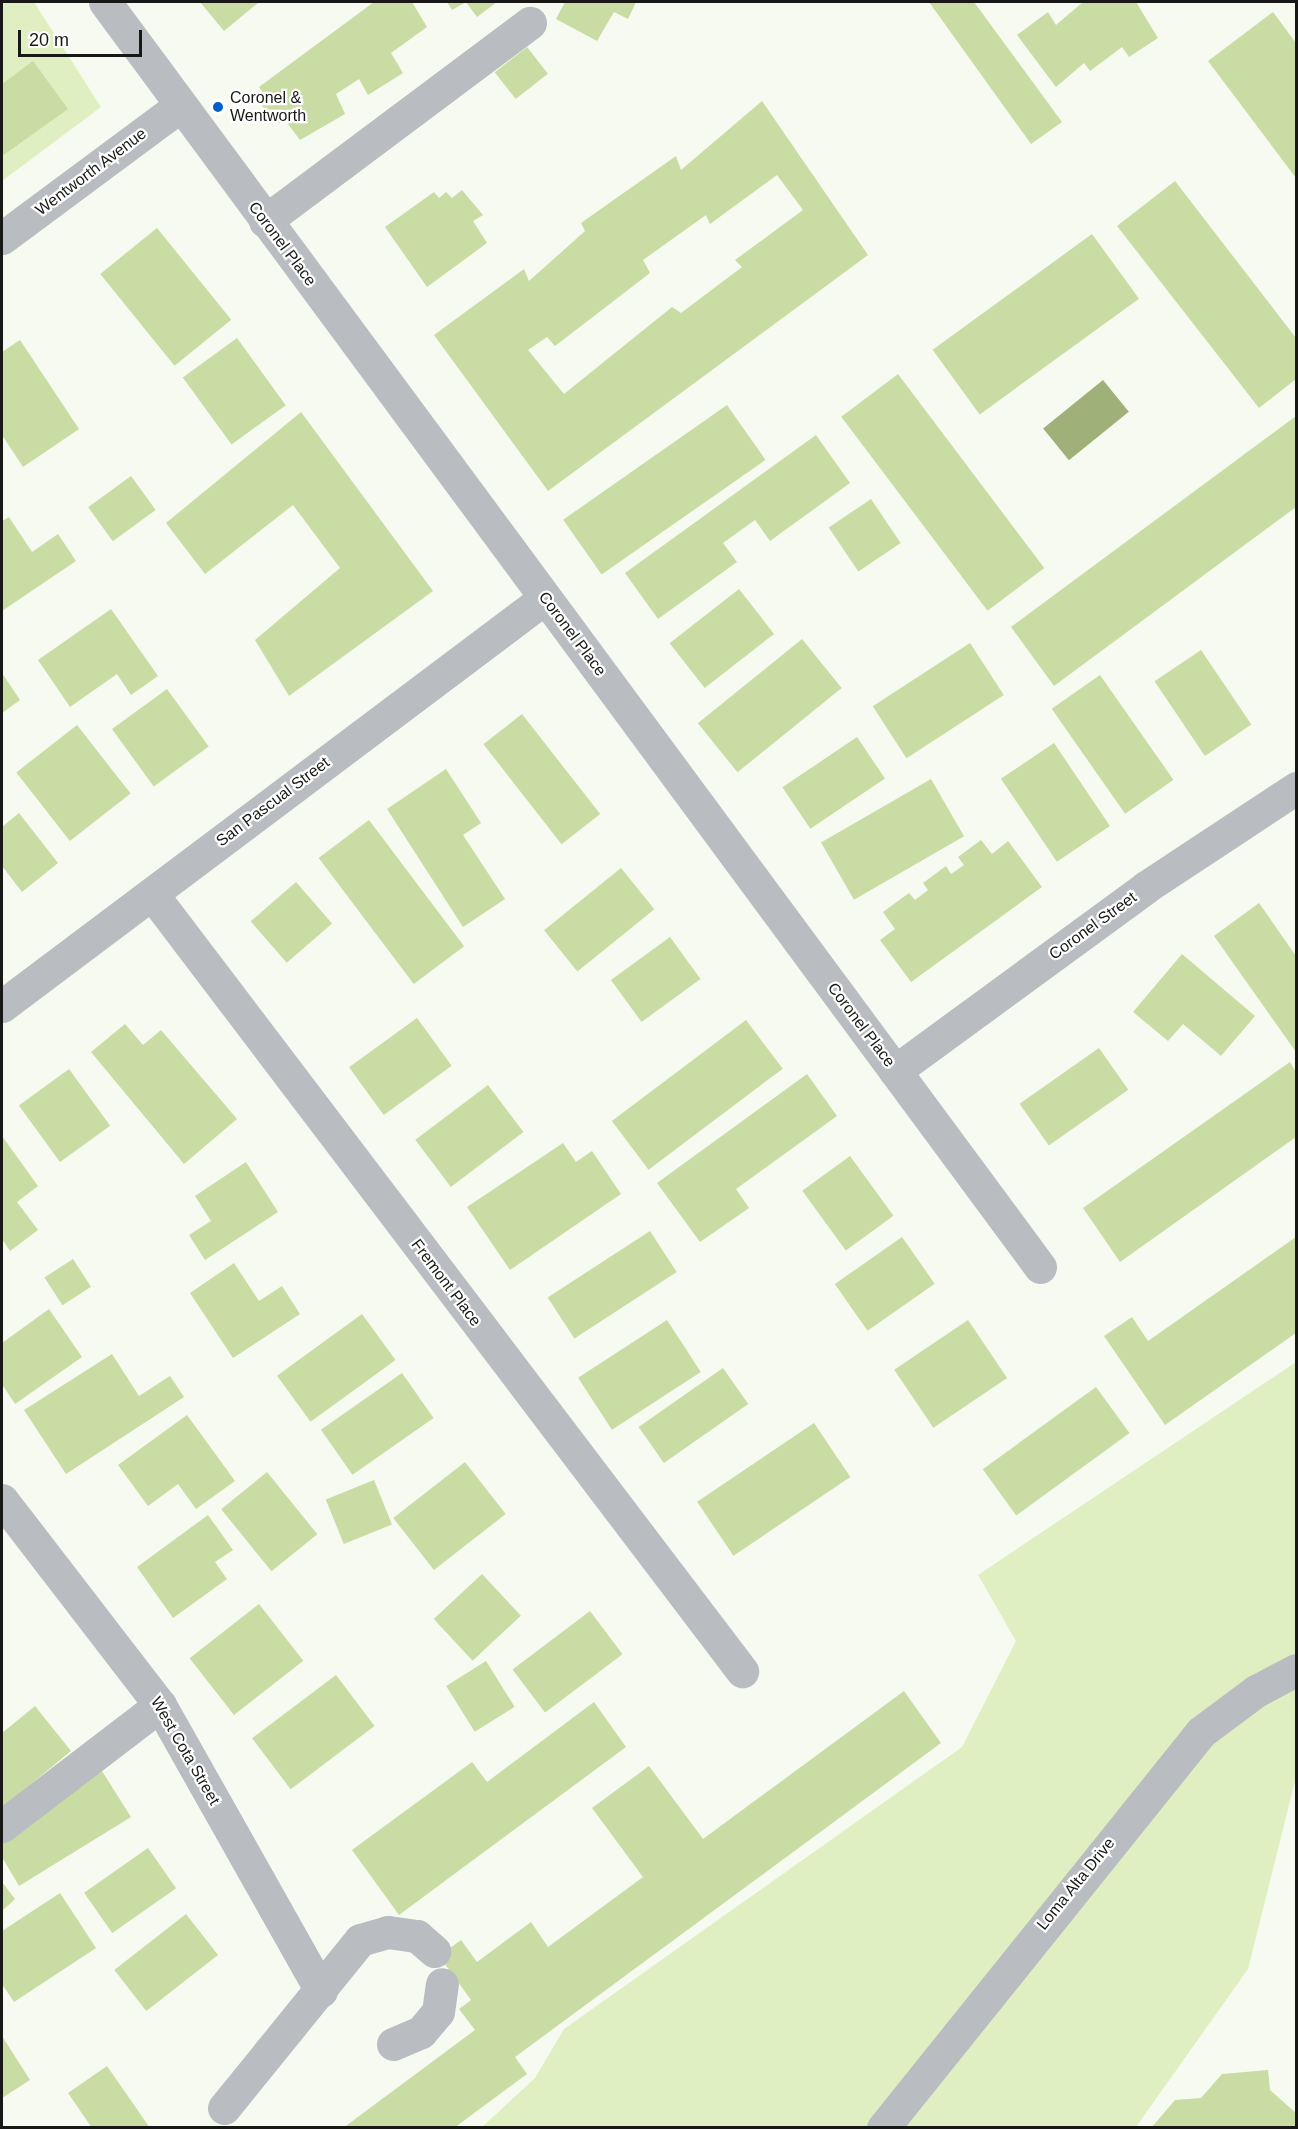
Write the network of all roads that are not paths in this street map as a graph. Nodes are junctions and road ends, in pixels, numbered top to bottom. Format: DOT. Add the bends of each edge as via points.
graph roads {
  1 [pos="105,2"];
  2 [pos="530,23"];
  3 [pos="180,106"];
  4 [pos="265,221"];
  5 [pos="2,238"];
  6 [pos="545,598"];
  7 [pos="1296,788"];
  8 [pos="152,894"];
  9 [pos="2,1006"];
  10 [pos="895,1071"];
  11 [pos="1040,1267"];
  12 [pos="2,1500"];
  13 [pos="1296,1670"];
  14 [pos="742,1671"];
  15 [pos="160,1705"];
  16 [pos="2,1826"];
  17 [pos="434,1951"];
  18 [pos="442,1984"];
  19 [pos="321,1991"];
  20 [pos="393,2044"];
  21 [pos="224,2108"];
  22 [pos="883,2127"];
  1 -- 3 [label="street, Coronel Place"];
  2 -- 4 [label="street"];
  3 -- 4 [label="street, Coronel Place"];
  3 -- 5 [label="street, Wentworth Avenue"];
  4 -- 6 [label="street, Coronel Place"];
  6 -- 8 [label="street, San Pascual Street"];
  6 -- 10 [label="street, Coronel Place"];
  7 -- 10 [label="street, Coronel Street" via="1146,887"];
  8 -- 9 [label="street, San Pascual Street"];
  8 -- 14 [label="street, Fremont Place"];
  10 -- 11 [label="street, Coronel Place"];
  12 -- 15 [label="street, West Cota Street"];
  13 -- 22 [label="street, Loma Alta Drive" via="1256,1691 1201,1732"];
  15 -- 16 [label="street"];
  15 -- 19 [label="street, West Cota Street"];
  17 -- 19 [label="street" via="417,1936 388,1932 360,1940"];
  18 -- 20 [label="street" via="438,2012 422,2032"];
  19 -- 21 [label="street"];
}
